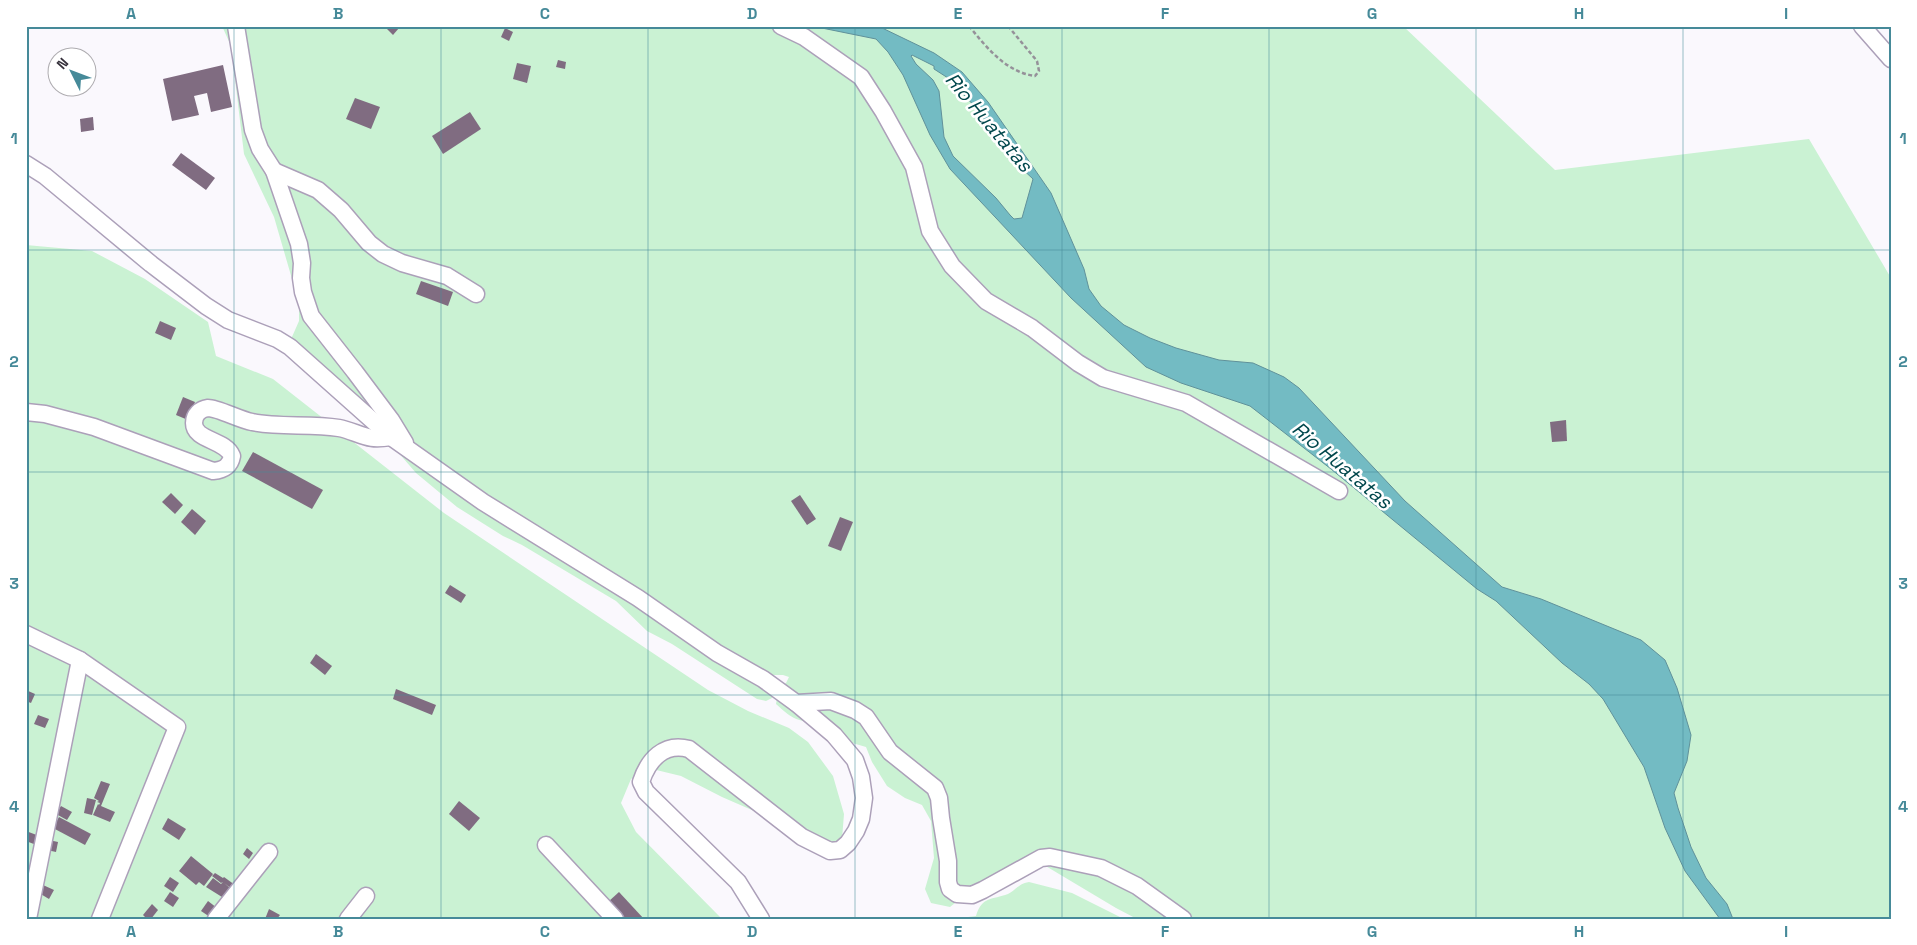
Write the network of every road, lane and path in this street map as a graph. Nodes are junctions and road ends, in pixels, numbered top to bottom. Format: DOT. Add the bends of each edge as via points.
graph roads {
  1 [pos="236,26"];
  2 [pos="781,26"];
  3 [pos="970,26"];
  4 [pos="1008,26"];
  5 [pos="1862,26"];
  6 [pos="1891,59"];
  7 [pos="26,164"];
  8 [pos="274,171"];
  9 [pos="476,294"];
  10 [pos="26,412"];
  11 [pos="391,437"];
  12 [pos="411,451"];
  13 [pos="1339,491"];
  14 [pos="27,639"];
  15 [pos="80,660"];
  16 [pos="796,703"];
  17 [pos="546,845"];
  18 [pos="270,852"];
  19 [pos="366,896"];
  20 [pos="28,919"];
  21 [pos="100,919"];
  22 [pos="216,919"];
  23 [pos="348,919"];
  24 [pos="615,919"];
  25 [pos="761,919"];
  26 [pos="1183,919"];
  1 -- 8 [label="street" via="252,130"];
  2 -- 13 [label="street" via="804,37 861,77 914,167 930,231 952,266 986,301 1032,328 1103,378 1186,403"];
  3 -- 4 [label="path" via="1002,62 1022,74 1035,76 1039,71 1037,61"];
  5 -- 6 [label="street"];
  7 -- 11 [label="street" via="206,306 228,320 290,347"];
  8 -- 9 [label="street" via="318,190 383,254 447,276"];
  8 -- 12 [label="street" via="299,244 303,292 311,316"];
  10 -- 11 [label="street" via="94,427 213,471 227,467 232,456 224,445 200,435 195,429 200,410 210,408 251,422 339,428 372,438"];
  11 -- 12 [label="street"];
  12 -- 16 [label="street" via="483,502 638,598 717,653 763,678"];
  14 -- 15 [label="street"];
  15 -- 20 [label="street"];
  15 -- 21 [label="street" via="177,727"];
  16 -- 25 [label="street" via="834,735 855,760 861,778 864,798 861,818 856,831 840,850 830,852 802,837 689,749 669,747 646,768 641,782 656,804 738,882"];
  16 -- 26 [label="street" via="831,701 855,710 866,718 890,752 935,788 948,861 948,882 950,889 957,894 972,895 1050,856 1101,868 1137,886"];
  17 -- 24 [label="street"];
  18 -- 22 [label="street"];
  19 -- 23 [label="street"];
}
